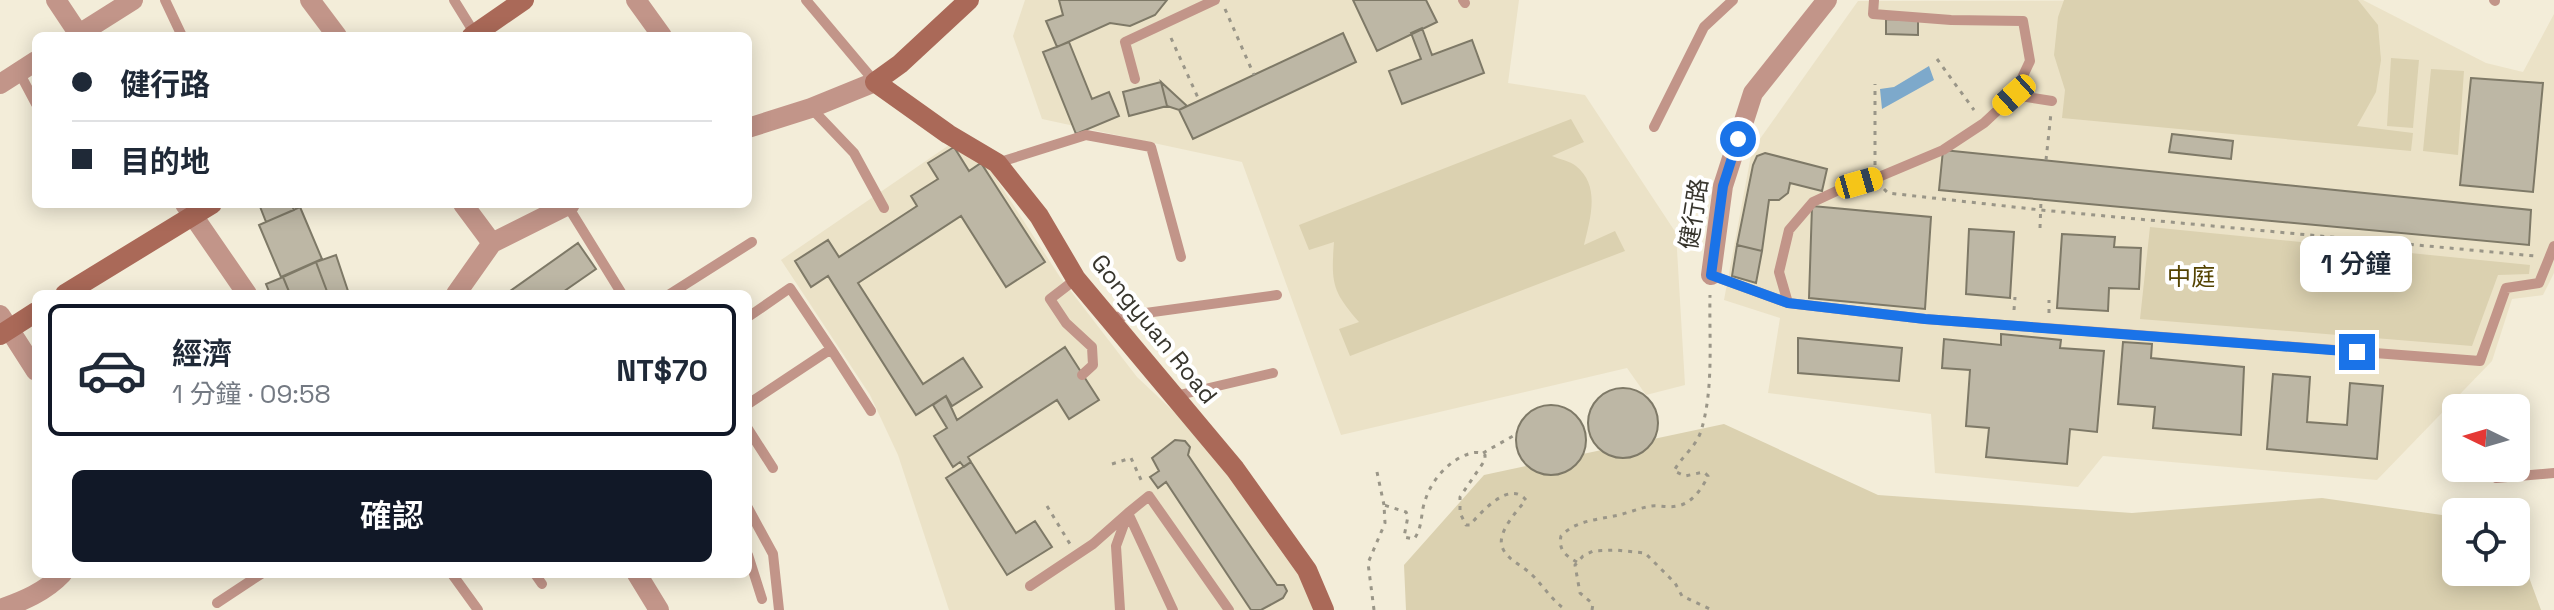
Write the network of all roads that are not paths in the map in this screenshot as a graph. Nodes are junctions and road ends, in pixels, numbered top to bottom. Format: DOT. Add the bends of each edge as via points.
graph roads {
  1 [pos="56,0"];
  2 [pos="133,0"];
  3 [pos="165,0"];
  4 [pos="310,0"];
  5 [pos="454,0"];
  6 [pos="524,0"];
  7 [pos="636,0"];
  8 [pos="806,0"];
  9 [pos="969,0"];
  10 [pos="1218,0"];
  11 [pos="1733,0"];
  12 [pos="1827,0"];
  13 [pos="1874,0"];
  14 [pos="77,32"];
  15 [pos="84,32"];
  16 [pos="180,32"];
  17 [pos="334,32"];
  18 [pos="472,32"];
  19 [pos="478,32"];
  20 [pos="659,32"];
  21 [pos="28,67"];
  22 [pos="1135,79"];
  23 [pos="875,82"];
  24 [pos="0,84"];
  25 [pos="2014,95"];
  26 [pos="2052,101"];
  27 [pos="811,108"];
  28 [pos="752,127"];
  29 [pos="1654,127"];
  30 [pos="997,163"];
  31 [pos="466,208"];
  32 [pos="563,208"];
  33 [pos="571,208"];
  34 [pos="884,208"];
  35 [pos="189,210"];
  36 [pos="752,242"];
  37 [pos="492,243"];
  38 [pos="2554,244"];
  39 [pos="1181,257"];
  40 [pos="1711,275"];
  41 [pos="1076,279"];
  42 [pos="71,290"];
  43 [pos="244,290"];
  44 [pos="459,290"];
  45 [pos="620,290"];
  46 [pos="676,290"];
  47 [pos="1277,295"];
  48 [pos="1788,303"];
  49 [pos="32,314"];
  50 [pos="752,314"];
  51 [pos="1109,318"];
  52 [pos="3,326"];
  53 [pos="831,349"];
  54 [pos="32,366"];
  55 [pos="1273,373"];
  56 [pos="1082,375"];
  57 [pos="1175,396"];
  58 [pos="752,401"];
  59 [pos="871,411"];
  60 [pos="752,435"];
  61 [pos="773,468"];
  62 [pos="2554,473"];
  63 [pos="2530,475"];
  64 [pos="1128,513"];
  65 [pos="752,515"];
  66 [pos="752,568"];
  67 [pos="58,578"];
  68 [pos="255,578"];
  69 [pos="455,578"];
  70 [pos="639,578"];
  71 [pos="1030,586"];
  72 [pos="762,599"];
  73 [pos="217,603"];
  74 [pos="0,609"];
  75 [pos="478,610"];
  76 [pos="659,610"];
  77 [pos="779,610"];
  78 [pos="1120,610"];
  79 [pos="1173,610"];
  80 [pos="1229,610"];
  81 [pos="1324,610"];
  1 -- 14 [label="street"];
  2 -- 15 [label="street"];
  3 -- 16 [label="lane"];
  4 -- 17 [label="street"];
  5 -- 18 [label="lane"];
  6 -- 19 [label="street"];
  7 -- 20 [label="street"];
  8 -- 23 [label="lane"];
  9 -- 23 [label="street"];
  10 -- 22 [label="lane" via="1125,42"];
  11 -- 29 [label="lane" via="1704,27"];
  12 -- 40 [label="street, 健行路" via="1753,93 1723,186"];
  13 -- 25 [label="lane" via="1873,14 2023,21 2030,61"];
  21 -- 24 [label="street"];
  23 -- 27 [label="street"];
  23 -- 30 [label="street, Gongyuan Road"];
  25 -- 26 [label="lane"];
  25 -- 48 [label="lane" via="1943,150 1813,202 1789,230 1779,272"];
  27 -- 28 [label="street"];
  27 -- 34 [label="lane" via="854,153"];
  30 -- 39 [label="lane" via="1086,135 1151,147"];
  30 -- 41 [label="street, Gongyuan Road" via="1039,216"];
  31 -- 37 [label="street"];
  32 -- 37 [label="street"];
  33 -- 45 [label="lane"];
  35 -- 42 [label="street"];
  35 -- 43 [label="street"];
  36 -- 46 [label="lane"];
  37 -- 44 [label="street"];
  38 -- 48 [label="lane" via="2539,283 2506,288 2480,361 1925,319"];
  40 -- 48 [label="lane"];
  41 -- 51 [label="street, Gongyuan Road"];
  41 -- 56 [label="lane" via="1050,299 1092,347 1093,365"];
  47 -- 51 [label="lane"];
  49 -- 52 [label="street"];
  50 -- 53 [label="lane" via="790,288"];
  51 -- 57 [label="street, Gongyuan Road"];
  52 -- 54 [label="street"];
  53 -- 58 [label="lane"];
  53 -- 59 [label="lane"];
  55 -- 57 [label="lane"];
  57 -- 81 [label="street, Gongyuan Road" via="1307,570"];
  60 -- 61 [label="lane"];
  62 -- 63 [label="lane"];
  64 -- 71 [label="lane"];
  64 -- 78 [label="lane" via="1116,546"];
  64 -- 79 [label="lane"];
  64 -- 80 [label="lane" via="1149,496"];
  65 -- 77 [label="lane" via="773,554"];
  66 -- 72 [label="lane"];
  67 -- 74 [label="street" via="24,601"];
  68 -- 73 [label="lane"];
  69 -- 75 [label="lane"];
  70 -- 76 [label="street"];
}
